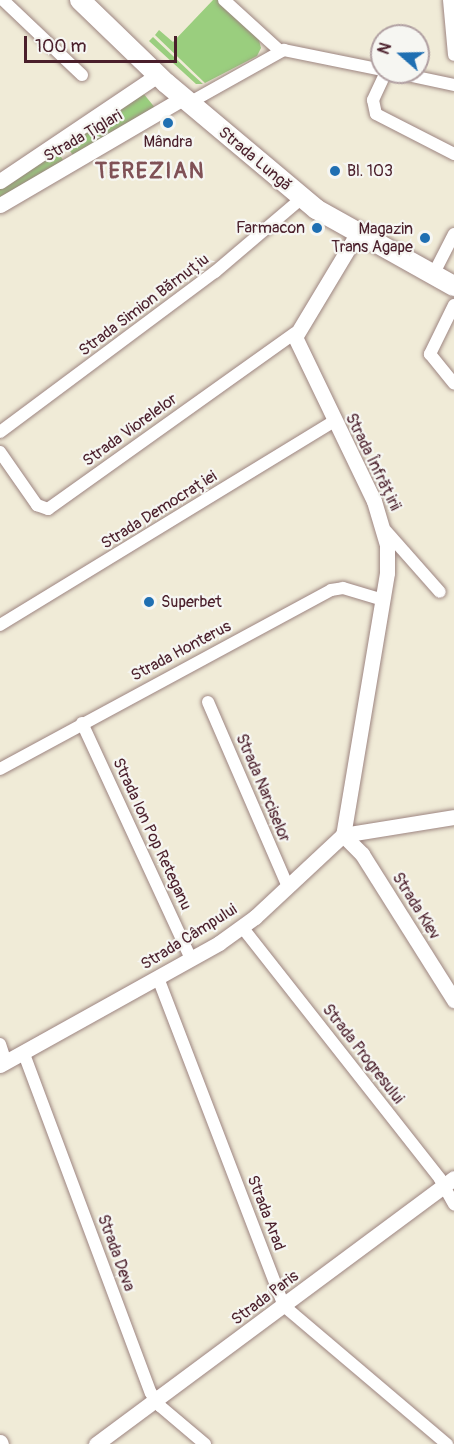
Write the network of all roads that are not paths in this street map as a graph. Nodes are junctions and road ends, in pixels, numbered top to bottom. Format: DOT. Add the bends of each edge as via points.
graph roads {
  1 [pos="3,0"];
  2 [pos="80,0"];
  3 [pos="224,0"];
  4 [pos="450,0"];
  5 [pos="280,51"];
  6 [pos="454,55"];
  7 [pos="370,68"];
  8 [pos="82,75"];
  9 [pos="158,75"];
  10 [pos="430,80"];
  11 [pos="379,84"];
  12 [pos="454,85"];
  13 [pos="186,100"];
  14 [pos="454,154"];
  15 [pos="0,181"];
  16 [pos="302,198"];
  17 [pos="0,205"];
  18 [pos="357,234"];
  19 [pos="454,234"];
  20 [pos="433,275"];
  21 [pos="454,286"];
  22 [pos="454,305"];
  23 [pos="296,333"];
  24 [pos="454,384"];
  25 [pos="334,421"];
  26 [pos="0,432"];
  27 [pos="0,452"];
  28 [pos="386,531"];
  29 [pos="440,592"];
  30 [pos="383,600"];
  31 [pos="0,625"];
  32 [pos="208,702"];
  33 [pos="82,723"];
  34 [pos="0,769"];
  35 [pos="454,817"];
  36 [pos="343,835"];
  37 [pos="288,888"];
  38 [pos="242,927"];
  39 [pos="191,959"];
  40 [pos="158,978"];
  41 [pos="454,1000"];
  42 [pos="0,1044"];
  43 [pos="24,1054"];
  44 [pos="3,1063"];
  45 [pos="449,1181"];
  46 [pos="454,1204"];
  47 [pos="284,1306"];
  48 [pos="156,1402"];
  49 [pos="439,1442"];
  50 [pos="96,1444"];
  51 [pos="205,1444"];
  1 -- 8 [label="street"];
  2 -- 9 [label="main road, Strada Lungă"];
  3 -- 5 [label="street"];
  4 -- 6 [label="street"];
  5 -- 7 [label="street"];
  5 -- 13 [label="street"];
  9 -- 13 [label="main road, Strada Lungă"];
  9 -- 15 [label="street, Strada Țiglari"];
  10 -- 12 [label="street"];
  11 -- 14 [label="street" via="373,100 376,114"];
  13 -- 16 [label="main road, Strada Lungă"];
  13 -- 17 [label="street, Strada Țiglari"];
  16 -- 18 [label="main road, Strada Lungă"];
  16 -- 26 [label="street, Strada Simion Bărnuțiu" via="216,272"];
  18 -- 20 [label="main road, Strada Lungă"];
  18 -- 23 [label="street"];
  19 -- 20 [label="street"];
  20 -- 21 [label="main road, Strada Lungă"];
  22 -- 24 [label="street" via="430,354"];
  23 -- 25 [label="street, Strada Înfrățirii" via="296,346"];
  23 -- 27 [label="street, Strada Viorelelor" via="48,509 37,506"];
  25 -- 28 [label="street, Strada Înfrățirii"];
  25 -- 31 [label="street, Strada Democrației"];
  28 -- 29 [label="street"];
  28 -- 30 [label="street, Strada Înfrățirii"];
  30 -- 33 [label="street, Strada Honterus" via="343,588 331,590"];
  30 -- 36 [label="street, Strada Înfrățirii"];
  32 -- 37 [label="street, Strada Narciselor"];
  33 -- 34 [label="street, Strada Honterus"];
  33 -- 39 [label="street, Strada Ion Pop Reteganu"];
  35 -- 36 [label="street"];
  36 -- 37 [label="street, Strada Câmpului"];
  36 -- 41 [label="street, Strada Kiev" via="362,854"];
  37 -- 38 [label="street, Strada Câmpului"];
  38 -- 39 [label="street, Strada Câmpului"];
  38 -- 45 [label="street, Strada Progresului"];
  39 -- 40 [label="street, Strada Câmpului"];
  40 -- 43 [label="street, Strada Câmpului"];
  40 -- 47 [label="street, Strada Arad"];
  42 -- 44 [label="street"];
  43 -- 44 [label="street, Strada Câmpului"];
  43 -- 48 [label="street, Strada Deva"];
  45 -- 46 [label="street, Strada Progresului"];
  45 -- 47 [label="street, Strada Paris"];
  47 -- 48 [label="street, Strada Paris"];
  47 -- 49 [label="street, Strada Arad"];
  48 -- 50 [label="street, Strada Paris"];
  48 -- 51 [label="street, Strada Deva"];
}
